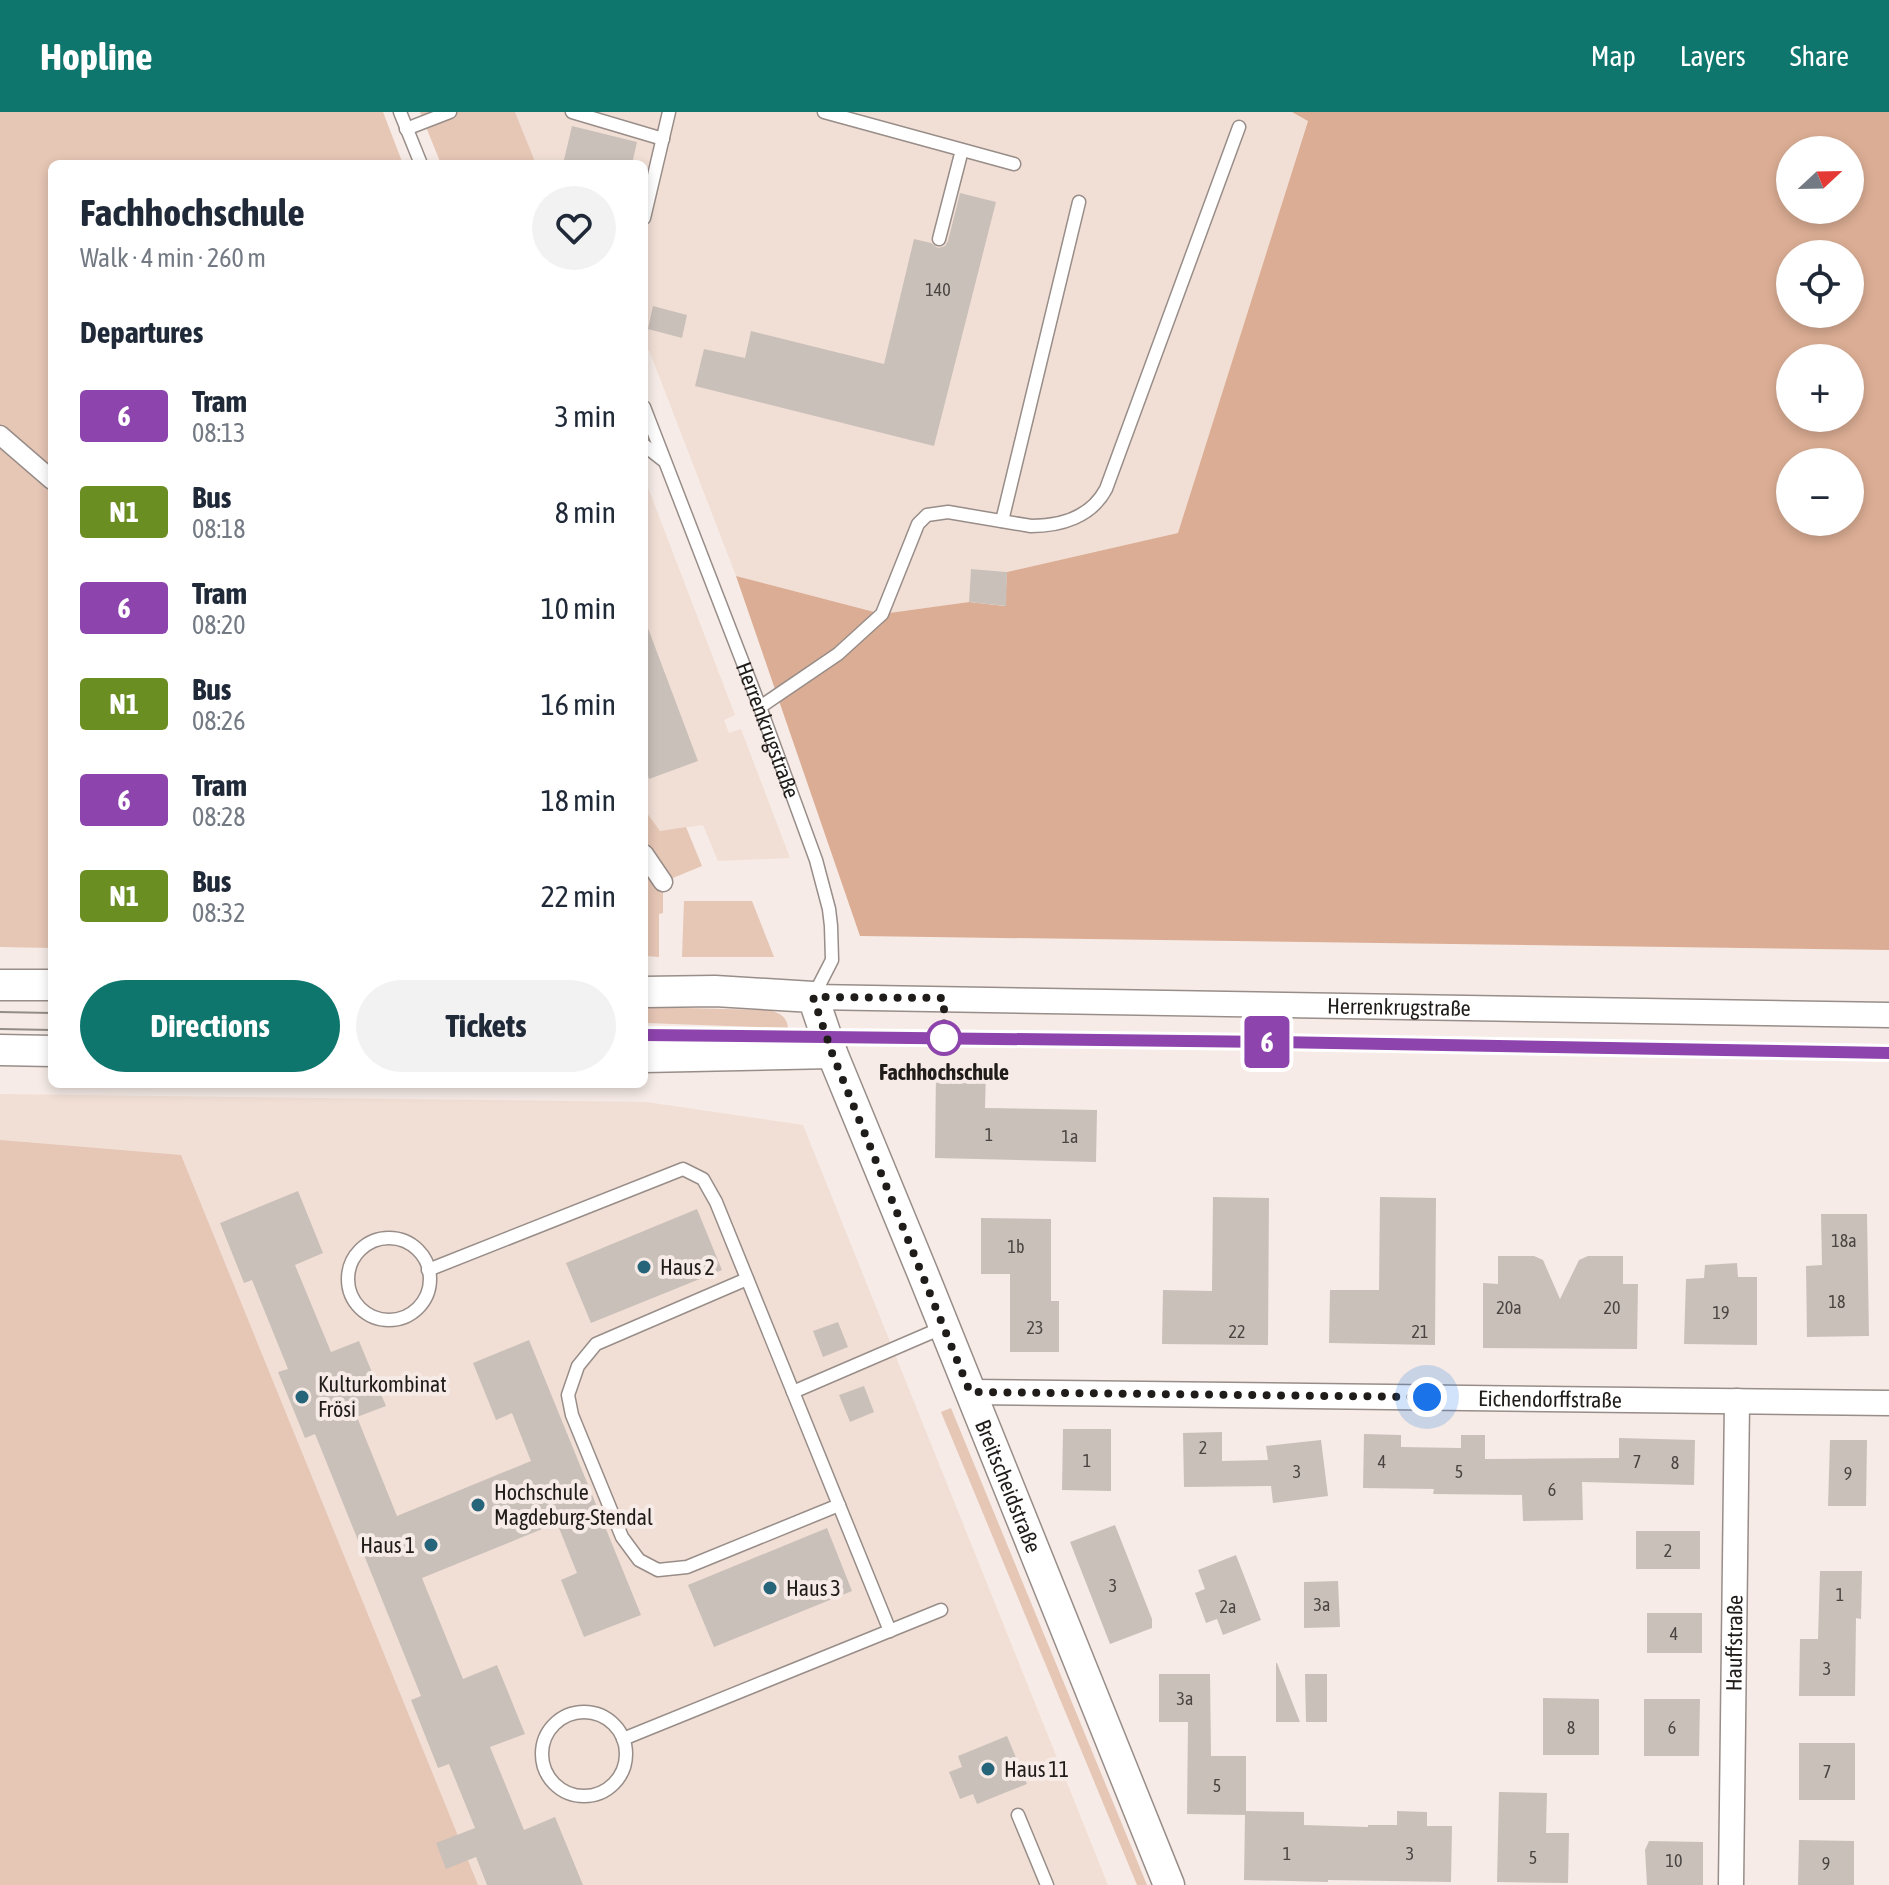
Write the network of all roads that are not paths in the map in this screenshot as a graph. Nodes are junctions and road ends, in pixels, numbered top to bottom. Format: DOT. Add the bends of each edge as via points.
graph roads {
  1 [pos="400,112"];
  2 [pos="450,112"];
  3 [pos="572,112"];
  4 [pos="669,112"];
  5 [pos="824,112"];
  6 [pos="1239,127"];
  7 [pos="406,129"];
  8 [pos="663,139"];
  9 [pos="962,150"];
  10 [pos="419,160"];
  11 [pos="1014,164"];
  12 [pos="648,201"];
  13 [pos="1079,202"];
  14 [pos="939,239"];
  15 [pos="648,417"];
  16 [pos="0,435"];
  17 [pos="648,448"];
  18 [pos="658,455"];
  19 [pos="648,458"];
  20 [pos="667,466"];
  21 [pos="48,477"];
  22 [pos="1002,521"];
  23 [pos="760,707"];
  24 [pos="648,860"];
  25 [pos="663,882"];
  26 [pos="0,985"];
  27 [pos="48,985"];
  28 [pos="648,992"];
  29 [pos="813,997"];
  30 [pos="1889,1015"];
  31 [pos="0,1050"];
  32 [pos="48,1051"];
  33 [pos="832,1053"];
  34 [pos="648,1057"];
  35 [pos="428,1270"];
  36 [pos="747,1279"];
  37 [pos="944,1327"];
  38 [pos="793,1392"];
  39 [pos="970,1392"];
  40 [pos="1737,1401"];
  41 [pos="1889,1403"];
  42 [pos="839,1505"];
  43 [pos="941,1610"];
  44 [pos="890,1631"];
  45 [pos="623,1739"];
  46 [pos="1018,1815"];
  47 [pos="1047,1885"];
  48 [pos="1169,1885"];
  49 [pos="1731,1885"];
  1 -- 7 [label="lane"];
  2 -- 7 [label="lane"];
  3 -- 8 [label="lane"];
  4 -- 8 [label="lane"];
  5 -- 9 [label="lane"];
  6 -- 22 [label="lane" via="1103,494 1090,509 1065,522 1031,526"];
  7 -- 10 [label="lane"];
  8 -- 12 [label="lane"];
  9 -- 11 [label="lane"];
  9 -- 14 [label="lane"];
  13 -- 22 [label="lane"];
  15 -- 20 [label="lane, Herrenkrugstraße"];
  16 -- 21 [label="street"];
  17 -- 18 [label="lane, Herrenkrugstraße"];
  18 -- 19 [label="lane"];
  18 -- 20 [label="lane, Herrenkrugstraße"];
  20 -- 23 [label="lane, Herrenkrugstraße"];
  22 -- 23 [label="lane" via="948,512 927,515 918,524 882,614 838,654"];
  23 -- 29 [label="lane, Herrenkrugstraße" via="829,909 832,960"];
  24 -- 25 [label="street"];
  26 -- 27 [label="street"];
  28 -- 29 [label="street, Herrenkrugstraße"];
  29 -- 30 [label="street, Herrenkrugstraße"];
  29 -- 33 [label="street, Breitscheidstraße"];
  31 -- 32 [label="street"];
  33 -- 34 [label="street"];
  33 -- 37 [label="street, Breitscheidstraße"];
  35 -- 35 [label="lane" via="426,1297 401,1318 367,1315 350,1294 353,1260 377,1240 409,1244"];
  35 -- 36 [label="lane" via="683,1169 703,1179"];
  36 -- 38 [label="lane"];
  36 -- 42 [label="lane" via="596,1344 578,1366 568,1395 572,1415 622,1537 639,1560 658,1570 687,1567"];
  37 -- 38 [label="lane"];
  37 -- 39 [label="street, Breitscheidstraße"];
  38 -- 42 [label="lane"];
  39 -- 40 [label="street, Eichendorffstraße"];
  39 -- 48 [label="street, Breitscheidstraße"];
  40 -- 41 [label="street, Eichendorffstraße"];
  40 -- 49 [label="street, Hauffstraße"];
  42 -- 44 [label="lane"];
  43 -- 44 [label="lane"];
  44 -- 45 [label="lane"];
  45 -- 45 [label="lane" via="623,1771 600,1794 568,1793 545,1770 545,1738 568,1715 601,1716"];
  46 -- 47 [label="lane"];
}
